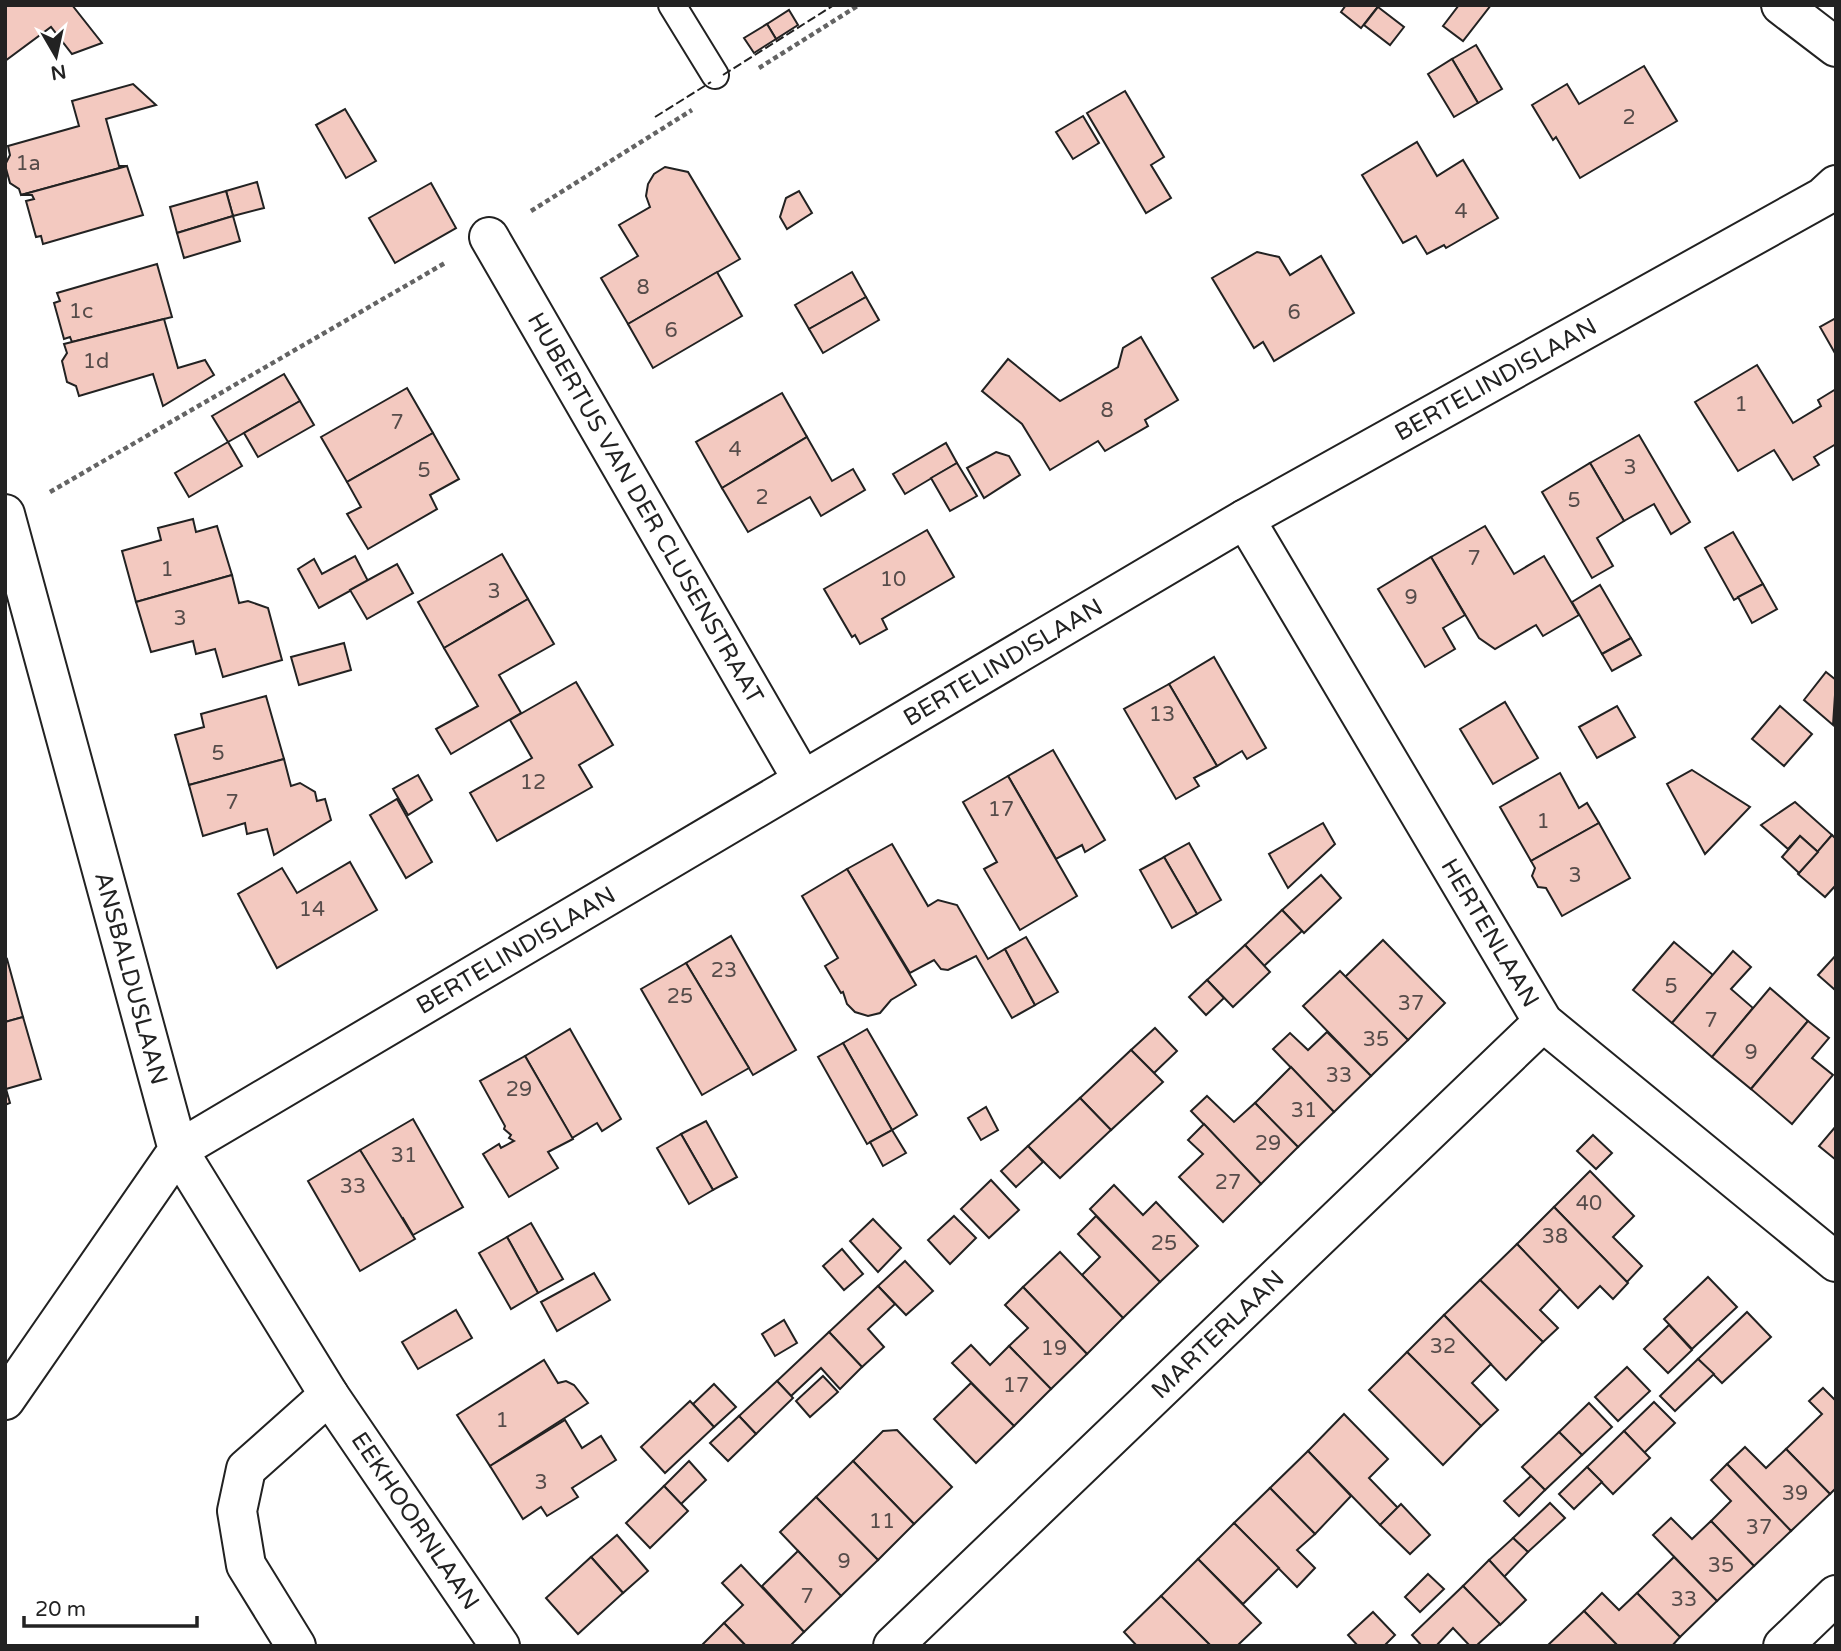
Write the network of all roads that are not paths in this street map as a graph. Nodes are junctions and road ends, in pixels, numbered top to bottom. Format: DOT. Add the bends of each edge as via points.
graph roads {
  1 [pos="672,5"];
  2 [pos="1781,5"];
  3 [pos="1836,47"];
  4 [pos="715,75"];
  5 [pos="1836,185"];
  6 [pos="489,237"];
  7 [pos="6,516"];
  8 [pos="1245,519"];
  9 [pos="802,779"];
  10 [pos="1543,1022"];
  11 [pos="178,1150"];
  12 [pos="1836,1262"];
  13 [pos="329,1395"];
  14 [pos="5,1400"];
  15 [pos="1836,1595"];
  16 [pos="296,1646"];
  17 [pos="500,1646"];
  18 [pos="893,1646"];
  19 [pos="1783,1646"];
  1 -- 4 [label="lane"];
  2 -- 3 [label="street"];
  5 -- 8 [label="street, BERTELINDISLAAN" via="1823,197"];
  6 -- 9 [label="street, HUBERTUS VAN DER CLUSENSTRAAT"];
  7 -- 11 [label="street, ANSBALDUSLAAN"];
  8 -- 9 [label="street, BERTELINDISLAAN"];
  8 -- 10 [label="street, HERTENLAAN"];
  9 -- 11 [label="street, BERTELINDISLAAN"];
  10 -- 12 [label="street, HERTENLAAN"];
  10 -- 18 [label="street, MARTERLAAN"];
  11 -- 13 [label="street, EEKHOORNLAAN"];
  11 -- 14 [label="street"];
  13 -- 16 [label="street" via="246,1469 237,1511 246,1566"];
  13 -- 17 [label="street, EEKHOORNLAAN"];
  15 -- 19 [label="street"];
}
